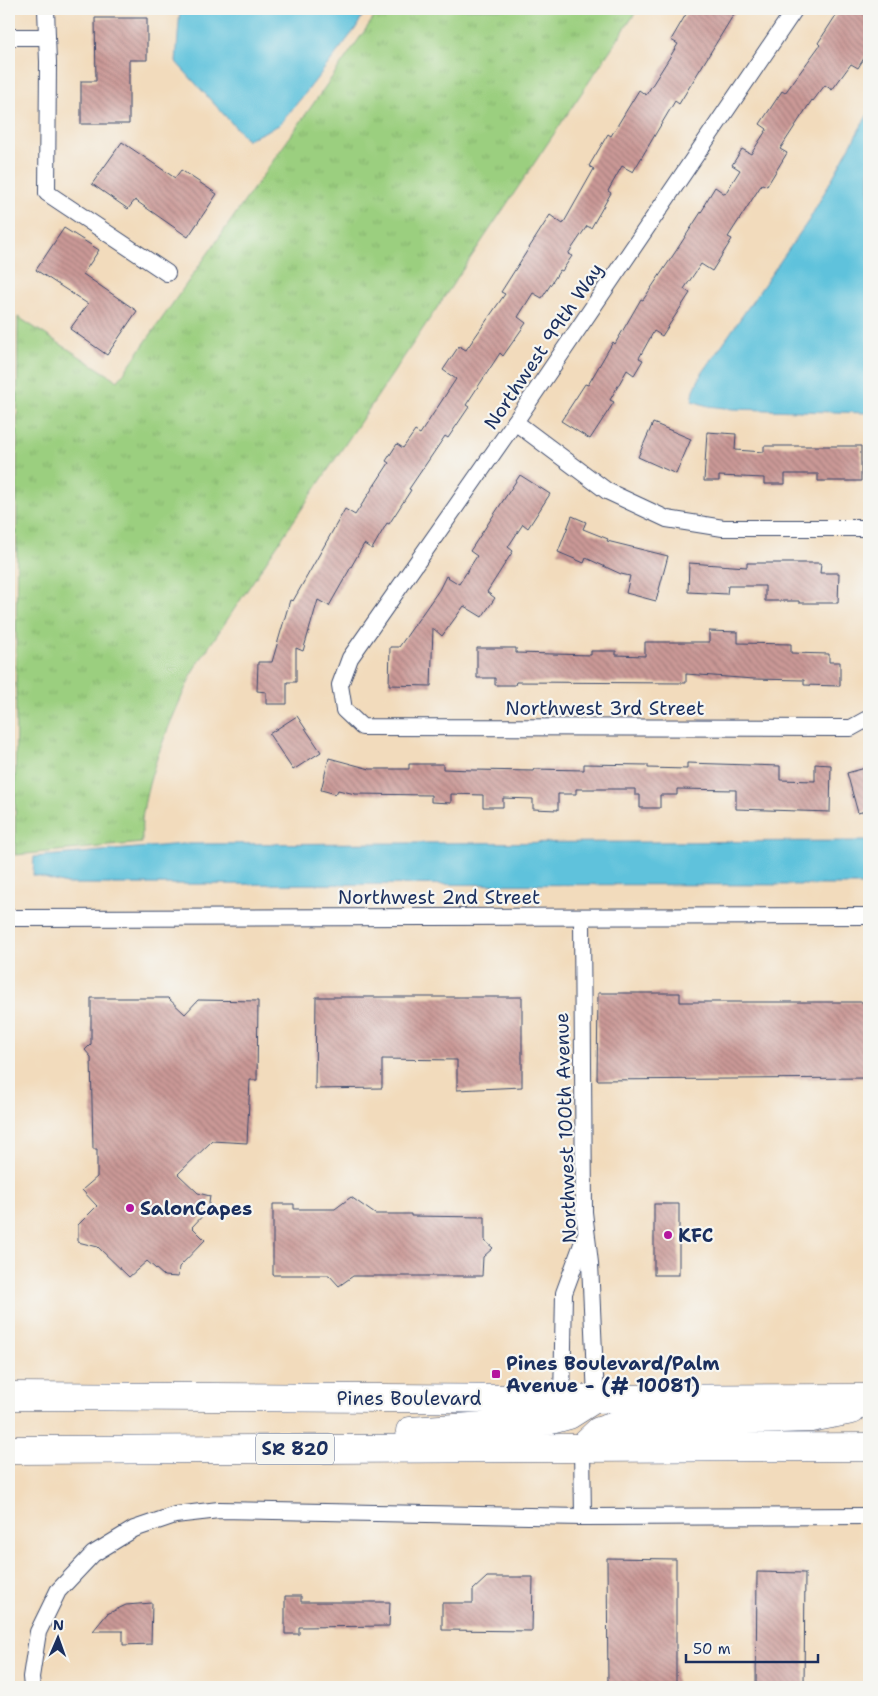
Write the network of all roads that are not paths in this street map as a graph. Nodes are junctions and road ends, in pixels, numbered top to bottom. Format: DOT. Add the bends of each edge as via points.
graph roads {
  1 [pos="46,9"];
  2 [pos="795,9"];
  3 [pos="9,37"];
  4 [pos="46,37"];
  5 [pos="167,273"];
  6 [pos="515,422"];
  7 [pos="869,528"];
  8 [pos="344,710"];
  9 [pos="869,718"];
  10 [pos="869,916"];
  11 [pos="582,917"];
  12 [pos="9,918"];
  13 [pos="586,1234"];
  14 [pos="9,1396"];
  15 [pos="596,1398"];
  16 [pos="869,1398"];
  17 [pos="562,1399"];
  18 [pos="869,1402"];
  19 [pos="869,1435"];
  20 [pos="800,1447"];
  21 [pos="869,1447"];
  22 [pos="582,1448"];
  23 [pos="305,1449"];
  24 [pos="9,1450"];
  25 [pos="869,1516"];
  26 [pos="584,1517"];
  27 [pos="32,1687"];
  1 -- 4 [label="street"];
  2 -- 6 [label="street, Northwest 99th Way"];
  3 -- 4 [label="street"];
  4 -- 5 [label="street" via="47,192"];
  6 -- 7 [label="street" via="607,491 667,519 723,528"];
  6 -- 8 [label="street, Northwest 99th Way" via="350,658 340,685"];
  8 -- 9 [label="street, Northwest 3rd Street" via="362,727 851,728"];
  10 -- 11 [label="street, Northwest 2nd Street"];
  11 -- 12 [label="street, Northwest 2nd Street"];
  11 -- 13 [label="street, Northwest 100th Avenue"];
  13 -- 15 [label="street, Northwest 100th Avenue"];
  13 -- 17 [label="street" via="564,1293"];
  14 -- 17 [label="highway, Pines Boulevard"];
  15 -- 16 [label="highway, Pines Boulevard"];
  15 -- 17 [label="highway, Pines Boulevard"];
  15 -- 23 [label="highway" via="580,1410 551,1420 355,1437"];
  18 -- 22 [label="highway" via="853,1410 811,1418 620,1424 599,1431"];
  19 -- 20 [label="highway"];
  20 -- 21 [label="highway, SR 820"];
  20 -- 22 [label="highway, SR 820"];
  22 -- 23 [label="highway, SR 820"];
  22 -- 26 [label="street"];
  23 -- 24 [label="highway, SR 820"];
  25 -- 26 [label="street"];
  26 -- 27 [label="street" via="219,1510 175,1515 134,1529 93,1554 58,1591 38,1632"];
}
